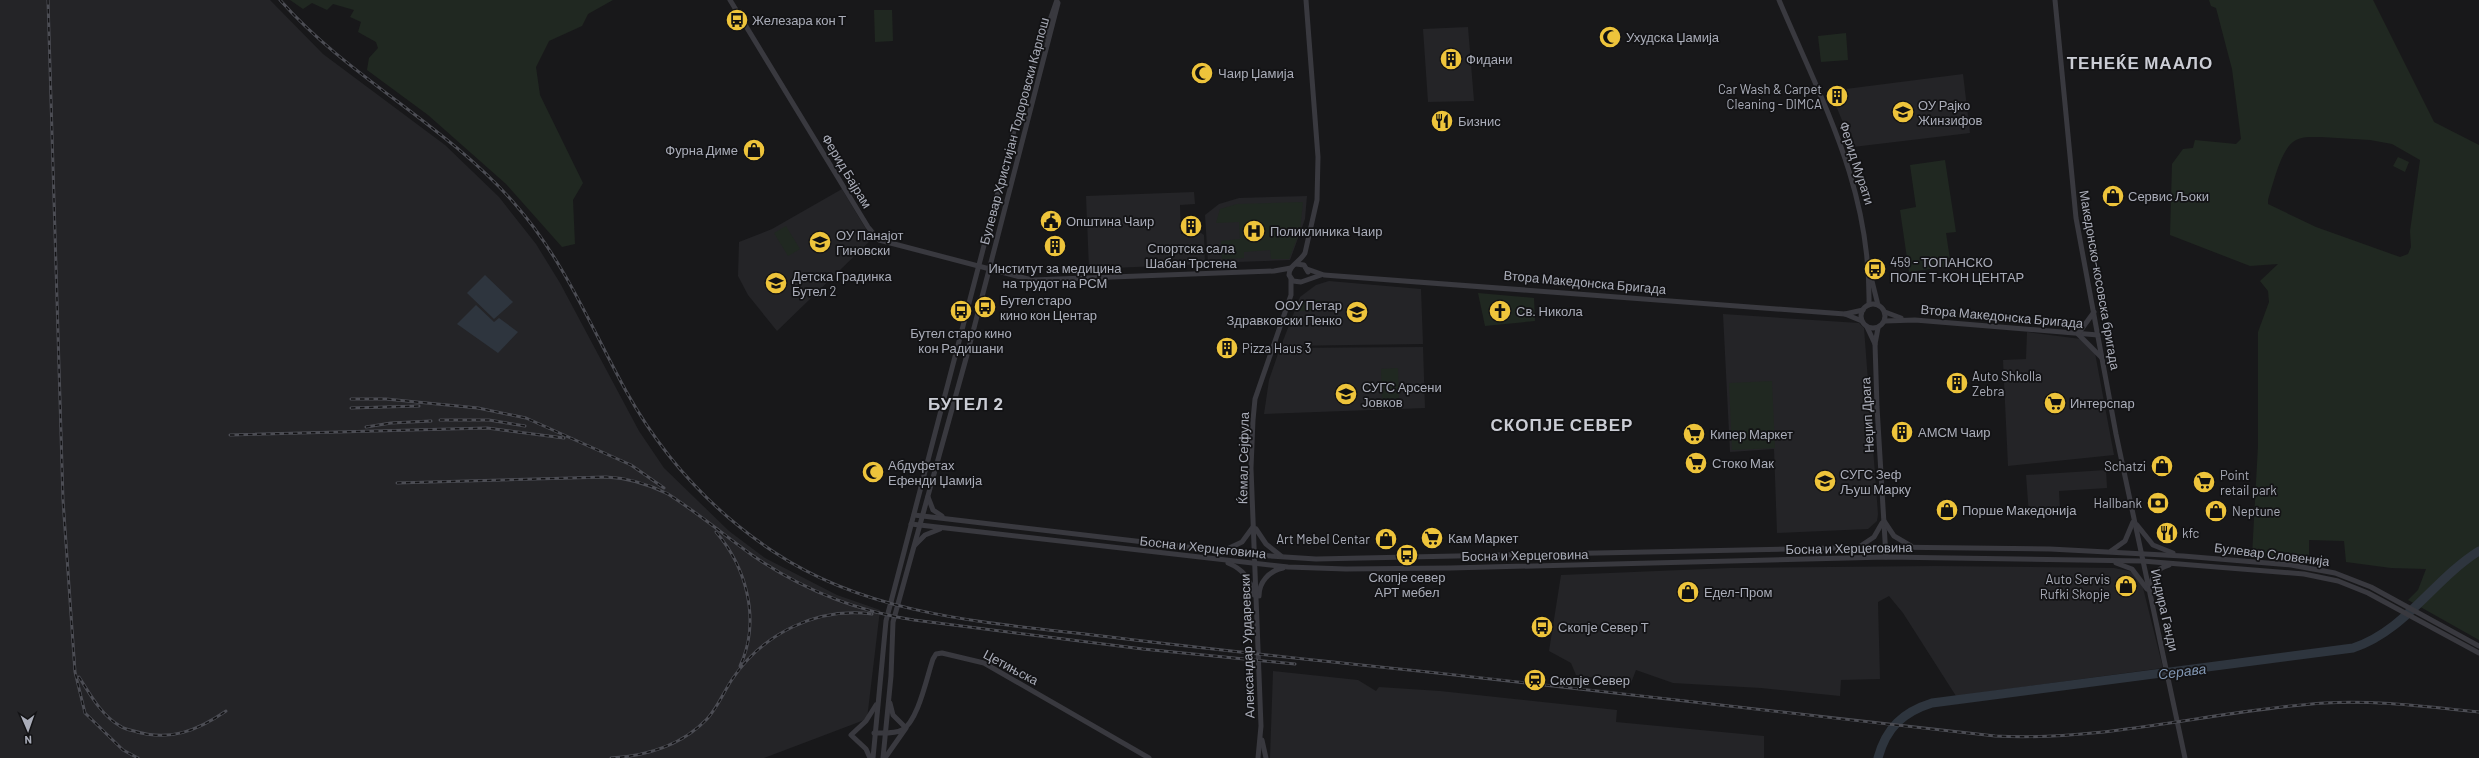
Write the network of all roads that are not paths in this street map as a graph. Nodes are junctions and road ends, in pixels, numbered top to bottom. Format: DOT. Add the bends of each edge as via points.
graph roads {
  1 [pos="730,0"];
  2 [pos="1058,0"];
  3 [pos="1306,0"];
  4 [pos="1779,0"];
  5 [pos="2055,0"];
  6 [pos="1305,254"];
  7 [pos="1296,264"];
  8 [pos="978,266"];
  9 [pos="1291,268"];
  10 [pos="1307,268"];
  11 [pos="989,269"];
  12 [pos="1870,270"];
  13 [pos="1274,271"];
  14 [pos="1324,275"];
  15 [pos="1291,278"];
  16 [pos="1306,279"];
  17 [pos="1300,283"];
  18 [pos="1291,295"];
  19 [pos="1869,305"];
  20 [pos="1878,305"];
  21 [pos="1863,310"];
  22 [pos="1885,312"];
  23 [pos="2094,312"];
  24 [pos="1845,314"];
  25 [pos="1904,319"];
  26 [pos="1862,321"];
  27 [pos="1885,321"];
  28 [pos="1867,327"];
  29 [pos="1878,328"];
  30 [pos="2078,334"];
  31 [pos="2098,335"];
  32 [pos="1875,344"];
  33 [pos="2102,359"];
  34 [pos="928,494"];
  35 [pos="914,514"];
  36 [pos="922,516"];
  37 [pos="945,518"];
  38 [pos="1884,520"];
  39 [pos="2134,520"];
  40 [pos="911,524"];
  41 [pos="1254,524"];
  42 [pos="919,525"];
  43 [pos="947,529"];
  44 [pos="1885,547"];
  45 [pos="1914,547"];
  46 [pos="1857,548"];
  47 [pos="912,549"];
  48 [pos="1220,550"];
  49 [pos="2110,551"];
  50 [pos="2141,553"];
  51 [pos="1255,555"];
  52 [pos="2184,556"];
  53 [pos="1284,557"];
  54 [pos="1886,557"];
  55 [pos="1219,560"];
  56 [pos="2098,560"];
  57 [pos="2142,561"];
  58 [pos="2174,564"];
  59 [pos="1256,565"];
  60 [pos="1288,567"];
  61 [pos="2149,593"];
  62 [pos="1257,613"];
  63 [pos="2479,646"];
  64 [pos="2479,653"];
  65 [pos="878,698"];
  66 [pos="889,698"];
  67 [pos="906,728"];
  68 [pos="884,732"];
  69 [pos="874,733"];
  70 [pos="1261,737"];
  71 [pos="870,758"];
  72 [pos="873,758"];
  73 [pos="884,758"];
  74 [pos="1149,758"];
  75 [pos="1258,758"];
  76 [pos="1266,758"];
  77 [pos="2185,758"];
  1 -- 8 [label="street, Ферид Бајрам" via="872,233 879,240 888,243"];
  2 -- 8 [label="street, Булевар Христијан Тодоровски Карпош" via="1024,94"];
  2 -- 11 [label="street, Булевар Христијан Тодоровски Карпош"];
  3 -- 6 [label="street" via="1318,157 1316,200"];
  4 -- 12 [label="street, Ферид Мурати" via="1847,159 1861,212"];
  5 -- 23 [label="street, Македонско-косовска бригада" via="2076,218"];
  6 -- 7 [label="street"];
  6 -- 10 [label="street"];
  7 -- 9 [label="street"];
  7 -- 10 [label="street"];
  8 -- 11 [label="street, Ферид Бајрам"];
  8 -- 35 [label="street, Булевар Христијан Тодоровски Карпош"];
  9 -- 13 [label="street"];
  9 -- 15 [label="street"];
  10 -- 14 [label="street, Втора Македонска Бригада"];
  10 -- 16 [label="street"];
  11 -- 13 [label="street, Ферид Бајрам" via="1032,280"];
  11 -- 34 [label="street, Булевар Христијан Тодоровски Карпош"];
  12 -- 19 [label="street, Ферид Мурати"];
  12 -- 20 [label="street, Ферид Мурати"];
  13 -- 15 [label="street"];
  14 -- 16 [label="street, Втора Македонска Бригада"];
  14 -- 24 [label="street, Втора Македонска Бригада"];
  15 -- 17 [label="street"];
  15 -- 18 [label="street, Ќемал Сејфула"];
  16 -- 17 [label="street"];
  17 -- 18 [label="street, Ќемал Сејфула"];
  18 -- 41 [label="street, Ќемал Сејфула" via="1255,399 1251,468"];
  19 -- 20 [label="street"];
  19 -- 21 [label="street"];
  20 -- 22 [label="street"];
  21 -- 24 [label="street, Втора Македонска Бригада"];
  21 -- 26 [label="street"];
  22 -- 25 [label="street, Втора Македонска Бригада"];
  22 -- 27 [label="street"];
  23 -- 30 [label="street"];
  23 -- 31 [label="street, Македонско-косовска бригада"];
  24 -- 26 [label="street, Втора Македонска Бригада"];
  25 -- 27 [label="street, Втора Македонска Бригада"];
  25 -- 30 [label="street, Втора Македонска Бригада"];
  26 -- 28 [label="street"];
  27 -- 29 [label="street"];
  28 -- 29 [label="street"];
  28 -- 32 [label="street, Неџип Драга"];
  29 -- 32 [label="street, Неџип Драга"];
  30 -- 31 [label="street, Втора Македонска Бригада"];
  30 -- 33 [label="street"];
  31 -- 33 [label="street, Македонско-косовска бригада"];
  32 -- 38 [label="street, Неџип Драга"];
  33 -- 39 [label="street, Македонско-косовска бригада"];
  34 -- 36 [label="street, Булевар Христијан Тодоровски Карпош"];
  34 -- 37 [label="street" via="933,510"];
  35 -- 36 [label="street, Босна и Херцеговина"];
  35 -- 40 [label="street"];
  36 -- 37 [label="street, Босна и Херцеговина"];
  36 -- 42 [label="street, Булевар Христијан Тодоровски Карпош"];
  37 -- 48 [label="street, Босна и Херцеговина"];
  38 -- 44 [label="street, Неџип Драга"];
  38 -- 45 [label="street" via="1894,536"];
  38 -- 46 [label="street" via="1874,537"];
  39 -- 49 [label="street" via="2130,535"];
  39 -- 50 [label="street, Македонско-косовска бригада"];
  39 -- 52 [label="street" via="2145,538 2153,545"];
  40 -- 42 [label="street, Босна и Херцеговина"];
  40 -- 65 [label="street" via="886,621"];
  41 -- 48 [label="street" via="1236,547"];
  41 -- 51 [label="street, Ќемал Сејфула"];
  41 -- 53 [label="street" via="1266,544"];
  42 -- 43 [label="street, Босна и Херцеговина"];
  42 -- 47 [label="street, Булевар Христијан Тодоровски Карпош"];
  43 -- 47 [label="street" via="925,535"];
  43 -- 55 [label="street, Босна и Херцеговина"];
  44 -- 45 [label="street, Босна и Херцеговина"];
  44 -- 46 [label="street, Босна и Херцеговина"];
  44 -- 54 [label="street, Неџип Драга"];
  45 -- 49 [label="street, Босна и Херцеговина"];
  46 -- 53 [label="street, Босна и Херцеговина" via="1367,559"];
  47 -- 66 [label="street, Булевар Христијан Тодоровски Карпош" via="891,632"];
  48 -- 51 [label="street, Босна и Херцеговина"];
  49 -- 50 [label="street, Босна и Херцеговина"];
  50 -- 52 [label="street, Булевар Словенија"];
  50 -- 57 [label="street, Македонско-косовска бригада"];
  51 -- 53 [label="street, Босна и Херцеговина"];
  51 -- 59 [label="street, Александар Урдаревски"];
  52 -- 63 [label="street, Булевар Словенија" via="2276,563 2322,570 2356,580"];
  54 -- 56 [label="street, Босна и Херцеговина"];
  54 -- 60 [label="street, Босна и Херцеговина" via="1443,568"];
  55 -- 59 [label="street, Босна и Херцеговина"];
  55 -- 62 [label="street" via="1238,568 1248,578"];
  56 -- 57 [label="street, Босна и Херцеговина"];
  56 -- 61 [label="street" via="2118,563 2132,570"];
  57 -- 58 [label="street, Булевар Словенија"];
  57 -- 61 [label="street, Индира Ганди"];
  58 -- 61 [label="street" via="2158,570 2153,577"];
  58 -- 64 [label="street, Булевар Словенија" via="2316,577 2357,588"];
  59 -- 60 [label="street, Босна и Херцеговина"];
  59 -- 62 [label="street, Александар Урдаревски"];
  60 -- 62 [label="street" via="1274,572 1263,581"];
  61 -- 77 [label="street, Индира Ганди" via="2170,679"];
  62 -- 70 [label="street, Александар Урдаревски"];
  65 -- 69 [label="street"];
  65 -- 71 [label="street" via="866,721 850,735 866,749"];
  66 -- 67 [label="street" via="892,715"];
  66 -- 68 [label="street, Булевар Христијан Тодоровски Карпош"];
  67 -- 68 [label="street"];
  67 -- 73 [label="street"];
  67 -- 74 [label="street, Цетињска" via="921,700 936,654 951,654 984,662"];
  68 -- 69 [label="street"];
  68 -- 73 [label="street, Булевар Христијан Тодоровски Карпош"];
  69 -- 72 [label="street"];
  70 -- 75 [label="street, Александар Урдаревски"];
  70 -- 76 [label="street, Александар Урдаревски"];
}
